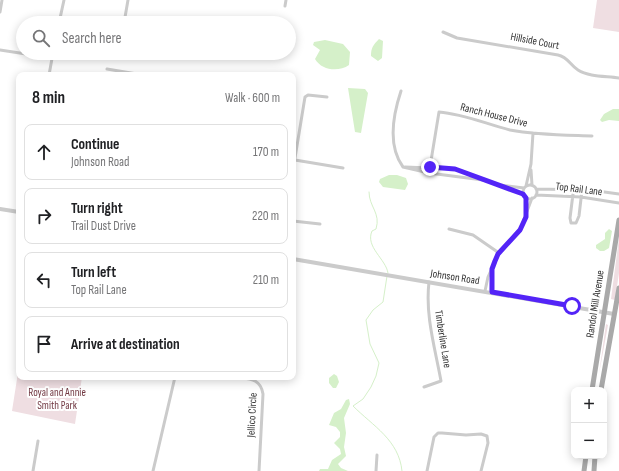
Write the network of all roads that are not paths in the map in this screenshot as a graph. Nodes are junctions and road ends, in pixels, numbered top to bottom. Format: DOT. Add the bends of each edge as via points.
graph roads {
  1 [pos="2,0"];
  2 [pos="64,0"];
  3 [pos="128,0"];
  4 [pos="286,0"];
  5 [pos="285,6"];
  6 [pos="0,12"];
  7 [pos="61,16"];
  8 [pos="125,16"];
  9 [pos="443,32"];
  10 [pos="0,50"];
  11 [pos="16,52"];
  12 [pos="52,60"];
  13 [pos="107,69"];
  14 [pos="50,72"];
  15 [pos="125,72"];
  16 [pos="619,78"];
  17 [pos="401,92"];
  18 [pos="327,97"];
  19 [pos="533,134"];
  20 [pos="592,136"];
  21 [pos="296,154"];
  22 [pos="296,160"];
  23 [pos="530,164"];
  24 [pos="403,167"];
  25 [pos="430,167"];
  26 [pos="343,168"];
  27 [pos="429,173"];
  28 [pos="483,180"];
  29 [pos="500,185"];
  30 [pos="532,185"];
  31 [pos="525,187"];
  32 [pos="536,189"];
  33 [pos="573,190"];
  34 [pos="582,190"];
  35 [pos="619,194"];
  36 [pos="536,195"];
  37 [pos="524,196"];
  38 [pos="572,196"];
  39 [pos="581,197"];
  40 [pos="532,198"];
  41 [pos="619,203"];
  42 [pos="0,209"];
  43 [pos="16,212"];
  44 [pos="526,217"];
  45 [pos="619,220"];
  46 [pos="296,221"];
  47 [pos="320,224"];
  48 [pos="449,229"];
  49 [pos="498,254"];
  50 [pos="296,260"];
  51 [pos="492,269"];
  52 [pos="429,282"];
  53 [pos="619,288"];
  54 [pos="485,291"];
  55 [pos="492,292"];
  56 [pos="604,312"];
  57 [pos="617,314"];
  58 [pos="174,380"];
  59 [pos="250,380"];
  60 [pos="424,387"];
  61 [pos="592,387"];
  62 [pos="602,387"];
  63 [pos="38,441"];
  64 [pos="376,455"];
  65 [pos="586,459"];
  66 [pos="595,459"];
  67 [pos="33,471"];
  68 [pos="153,471"];
  69 [pos="259,471"];
  70 [pos="376,471"];
  71 [pos="427,471"];
  72 [pos="481,471"];
  73 [pos="584,471"];
  74 [pos="594,471"];
  1 -- 6 [label="street"];
  2 -- 7 [label="street"];
  3 -- 8 [label="street"];
  4 -- 5 [label="street"];
  9 -- 16 [label="street, Hillside Court" via="457,38 563,56 585,73"];
  10 -- 11 [label="street"];
  12 -- 14 [label="street"];
  13 -- 15 [label="street"];
  17 -- 24 [label="street" via="392,134"];
  18 -- 21 [label="street" via="305,97"];
  19 -- 20 [label="street, Ranch House Drive"];
  19 -- 23 [label="street"];
  19 -- 25 [label="street, Ranch House Drive" via="439,112"];
  22 -- 26 [label="street"];
  23 -- 30 [label="street"];
  23 -- 31 [label="street"];
  24 -- 25 [label="street"];
  24 -- 27 [label="street"];
  25 -- 27 [label="street"];
  25 -- 28 [label="street" via="455,169"];
  27 -- 28 [label="street"];
  28 -- 29 [label="street"];
  29 -- 31 [label="street"];
  29 -- 37 [label="street"];
  30 -- 31 [label="street"];
  30 -- 32 [label="street"];
  31 -- 37 [label="street"];
  32 -- 33 [label="street, Top Rail Lane"];
  32 -- 36 [label="street"];
  33 -- 34 [label="street, Top Rail Lane"];
  33 -- 38 [label="street"];
  34 -- 35 [label="street, Top Rail Lane"];
  34 -- 39 [label="street"];
  36 -- 38 [label="street, Top Rail Lane"];
  36 -- 40 [label="street"];
  37 -- 40 [label="street"];
  37 -- 44 [label="street"];
  38 -- 39 [label="street, Top Rail Lane"];
  38 -- 39 [label="street" via="571,223 576,223 579,216"];
  39 -- 41 [label="street, Top Rail Lane"];
  40 -- 44 [label="street"];
  42 -- 43 [label="street"];
  44 -- 49 [label="street" via="520,230"];
  45 -- 56 [label="main road, Randol Mill Avenue"];
  46 -- 47 [label="street"];
  48 -- 49 [label="street" via="473,235"];
  49 -- 51 [label="street"];
  50 -- 52 [label="street, Johnson Road"];
  51 -- 54 [label="street"];
  51 -- 55 [label="street"];
  52 -- 54 [label="street, Johnson Road"];
  52 -- 60 [label="street, Timberline Lane" via="430,325 441,380"];
  53 -- 57 [label="main road, Randol Mill Avenue"];
  54 -- 55 [label="street, Johnson Road"];
  55 -- 56 [label="street, Johnson Road"];
  56 -- 57 [label="street, Johnson Road"];
  56 -- 61 [label="main road, Randol Mill Avenue"];
  57 -- 62 [label="main road, Randol Mill Avenue"];
  58 -- 68 [label="street"];
  59 -- 69 [label="street, Jellico Circle" via="262,386 263,394"];
  63 -- 67 [label="street"];
  64 -- 70 [label="street"];
  65 -- 73 [label="main road"];
  66 -- 74 [label="main road"];
  71 -- 72 [label="street" via="434,437 442,433 487,436 488,443"];
}
